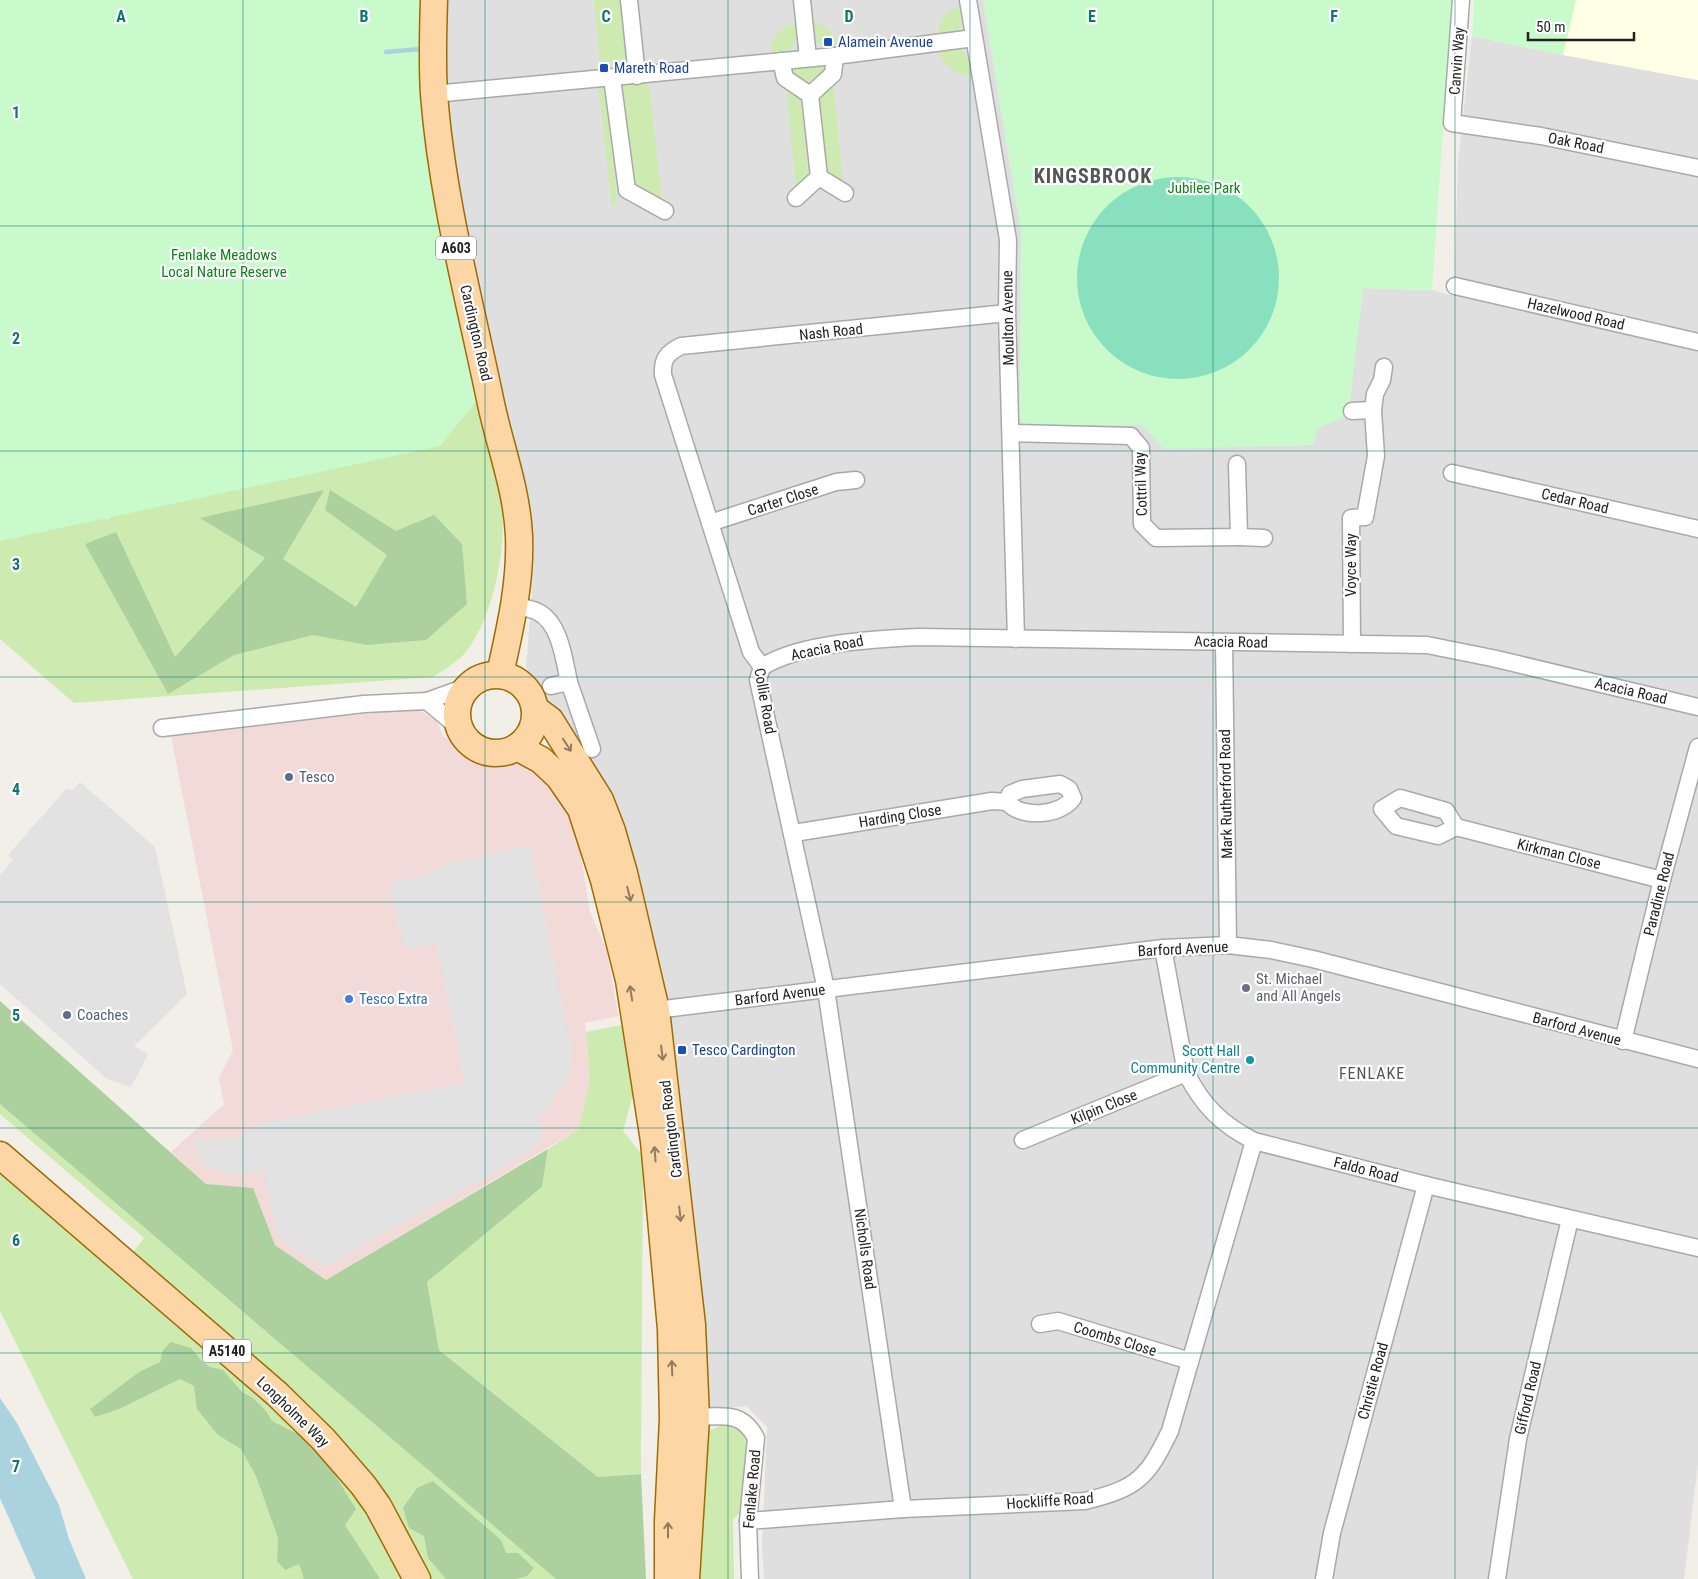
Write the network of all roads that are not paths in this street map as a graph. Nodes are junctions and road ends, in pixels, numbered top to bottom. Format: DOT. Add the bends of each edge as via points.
graph roads {
  1 [pos="434,0"];
  2 [pos="628,0"];
  3 [pos="802,0"];
  4 [pos="968,0"];
  5 [pos="1461,0"];
  6 [pos="974,38"];
  7 [pos="836,56"];
  8 [pos="808,58"];
  9 [pos="781,61"];
  10 [pos="637,76"];
  11 [pos="612,78"];
  12 [pos="434,94"];
  13 [pos="810,95"];
  14 [pos="1452,123"];
  15 [pos="1698,168"];
  16 [pos="819,177"];
  17 [pos="845,193"];
  18 [pos="796,198"];
  19 [pos="665,212"];
  20 [pos="1455,286"];
  21 [pos="1007,313"];
  22 [pos="1698,342"];
  23 [pos="662,363"];
  24 [pos="1384,368"];
  25 [pos="1373,410"];
  26 [pos="1352,411"];
  27 [pos="1011,433"];
  28 [pos="1237,464"];
  29 [pos="1452,473"];
  30 [pos="856,480"];
  31 [pos="710,523"];
  32 [pos="1698,530"];
  33 [pos="1239,537"];
  34 [pos="1264,538"];
  35 [pos="515,606"];
  36 [pos="509,632"];
  37 [pos="1016,638"];
  38 [pos="1224,642"];
  39 [pos="1352,644"];
  40 [pos="762,667"];
  41 [pos="500,674"];
  42 [pos="569,682"];
  43 [pos="470,685"];
  44 [pos="551,686"];
  45 [pos="427,701"];
  46 [pos="1698,707"];
  47 [pos="535,709"];
  48 [pos="458,727"];
  49 [pos="162,728"];
  50 [pos="1698,747"];
  51 [pos="517,748"];
  52 [pos="592,749"];
  53 [pos="1007,802"];
  54 [pos="1456,827"];
  55 [pos="794,833"];
  56 [pos="1662,880"];
  57 [pos="1228,944"];
  58 [pos="1163,948"];
  59 [pos="826,989"];
  60 [pos="656,1010"];
  61 [pos="1623,1041"];
  62 [pos="1698,1059"];
  63 [pos="1186,1073"];
  64 [pos="1023,1140"];
  65 [pos="1254,1141"];
  66 [pos="0,1155"];
  67 [pos="1426,1185"];
  68 [pos="1570,1219"];
  69 [pos="1698,1248"];
  70 [pos="1040,1324"];
  71 [pos="1190,1361"];
  72 [pos="696,1417"];
  73 [pos="903,1509"];
  74 [pos="748,1521"];
  75 [pos="417,1579"];
  76 [pos="668,1579"];
  77 [pos="686,1579"];
  78 [pos="750,1579"];
  79 [pos="1324,1579"];
  80 [pos="1497,1579"];
  1 -- 12 [label="main road, Cardington Road / A603"];
  2 -- 10 [label="street"];
  3 -- 8 [label="street"];
  4 -- 6 [label="street, Moulton Avenue"];
  5 -- 14 [label="street, Canvin Way"];
  6 -- 7 [label="street"];
  6 -- 21 [label="street, Moulton Avenue" via="1008,240"];
  7 -- 8 [label="street"];
  7 -- 13 [label="street" via="834,74"];
  8 -- 9 [label="street"];
  9 -- 10 [label="street"];
  9 -- 13 [label="street" via="785,78"];
  10 -- 11 [label="street"];
  11 -- 12 [label="street"];
  11 -- 19 [label="street" via="627,190"];
  12 -- 35 [label="main road, Cardington Road / A603" via="457,251 514,501 519,535"];
  13 -- 16 [label="street"];
  14 -- 15 [label="street, Oak Road" via="1541,136"];
  16 -- 17 [label="street"];
  16 -- 18 [label="street"];
  20 -- 22 [label="street, Hazelwood Road"];
  21 -- 23 [label="street, Nash Road" via="681,346 668,352"];
  21 -- 27 [label="street, Moulton Avenue"];
  23 -- 31 [label="street, Collie Road"];
  24 -- 25 [label="street, Voyce Way"];
  25 -- 26 [label="street"];
  25 -- 39 [label="street, Voyce Way" via="1376,456 1365,518 1351,518"];
  27 -- 33 [label="street, Cottril Way" via="1131,436 1141,448 1142,524 1156,538"];
  27 -- 37 [label="street, Moulton Avenue"];
  28 -- 33 [label="street"];
  29 -- 32 [label="street, Cedar Road"];
  30 -- 31 [label="street, Carter Close" via="836,482"];
  31 -- 40 [label="street, Collie Road" via="751,652"];
  33 -- 34 [label="street, Cottril Way"];
  35 -- 36 [label="main road, Cardington Road / A603"];
  35 -- 42 [label="street" via="537,611 550,620"];
  36 -- 41 [label="main road, Cardington Road / A603"];
  36 -- 43 [label="main road, Cardington Road / A603"];
  37 -- 38 [label="street, Acacia Road"];
  37 -- 40 [label="street, Acacia Road" via="868,639 774,660"];
  38 -- 39 [label="street, Acacia Road"];
  38 -- 57 [label="street, Mark Rutherford Road"];
  39 -- 46 [label="street, Acacia Road" via="1426,645"];
  40 -- 55 [label="street, Collie Road" via="758,680"];
  41 -- 43 [label="main road" via="484,675"];
  41 -- 47 [label="main road" via="516,679 529,692"];
  42 -- 44 [label="street"];
  42 -- 52 [label="street"];
  43 -- 45 [label="street"];
  43 -- 48 [label="main road" via="457,706"];
  45 -- 48 [label="street"];
  45 -- 49 [label="street" via="364,704"];
  47 -- 51 [label="main road" via="529,735"];
  47 -- 60 [label="main road, Cardington Road, one-way" via="550,720 600,800 624,873"];
  48 -- 51 [label="main road" via="469,743 490,754"];
  50 -- 56 [label="street, Paradine Road"];
  76 -- 51 [label="main road, Cardington Road, one-way" via="673,1419 670,1329 654,1141 629,980 604,880 580,809 560,777 541,760"];
  53 -- 55 [label="street, Harding Close" via="992,801"];
  54 -- 56 [label="street, Kirkman Close"];
  55 -- 59 [label="street, Collie Road"];
  56 -- 61 [label="street, Paradine Road"];
  57 -- 58 [label="street, Barford Avenue"];
  57 -- 61 [label="street, Barford Avenue" via="1313,959"];
  58 -- 59 [label="street, Barford Avenue"];
  58 -- 63 [label="street, Faldo Road"];
  59 -- 60 [label="street, Barford Avenue"];
  59 -- 73 [label="street, Nicholls Road"];
  60 -- 72 [label="main road, Cardington Road, one-way" via="691,1316"];
  61 -- 62 [label="street, Barford Avenue"];
  63 -- 64 [label="street, Kilpin Close"];
  63 -- 65 [label="street, Faldo Road" via="1194,1090 1210,1110 1229,1128"];
  65 -- 67 [label="street, Faldo Road"];
  65 -- 71 [label="street, Hockliffe Road"];
  66 -- 75 [label="main road, Longholme Way / A5140" via="277,1394 323,1439 378,1506"];
  67 -- 68 [label="street, Faldo Road"];
  67 -- 79 [label="street, Christie Road" via="1332,1533"];
  68 -- 69 [label="street, Faldo Road"];
  68 -- 80 [label="street, Gifford Road" via="1518,1439"];
  70 -- 71 [label="street, Coombs Close" via="1058,1321"];
  71 -- 73 [label="street, Hockliffe Road" via="1170,1431 1154,1462 1140,1479 1114,1494 1086,1501"];
  72 -- 74 [label="street, Fenlake Road" via="730,1416 750,1427 756,1438"];
  72 -- 77 [label="main road, Cardington Road"];
  73 -- 74 [label="street, Hockliffe Road"];
  74 -- 78 [label="street, Fenlake Road"];
}
